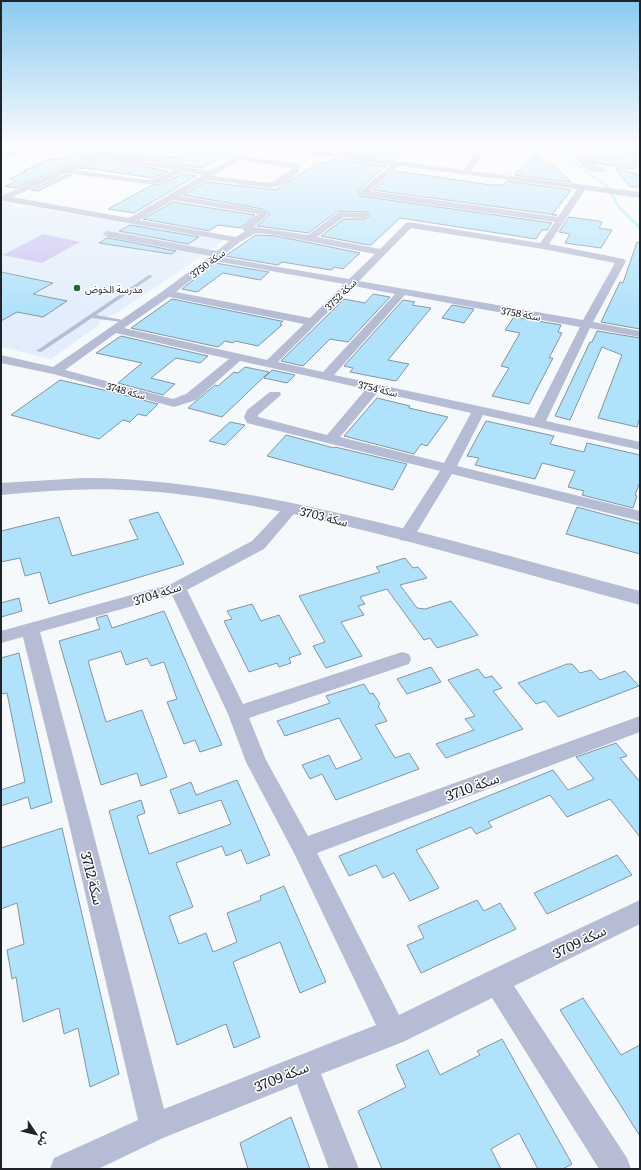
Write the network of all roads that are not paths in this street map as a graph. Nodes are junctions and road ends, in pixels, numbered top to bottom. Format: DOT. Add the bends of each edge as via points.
graph roads {
  1 [pos="23,202"];
  2 [pos="163,202"];
  3 [pos="198,202"];
  4 [pos="426,202"];
  5 [pos="573,202"];
  6 [pos="365,215"];
  7 [pos="132,220"];
  8 [pos="560,220"];
  9 [pos="254,230"];
  10 [pos="108,234"];
  11 [pos="310,238"];
  12 [pos="237,240"];
  13 [pos="543,246"];
  14 [pos="381,252"];
  15 [pos="215,256"];
  16 [pos="151,276"];
  17 [pos="352,283"];
  18 [pos="402,292"];
  19 [pos="167,293"];
  20 [pos="92,316"];
  21 [pos="312,322"];
  22 [pos="586,325"];
  23 [pos="121,326"];
  24 [pos="640,334"];
  25 [pos="39,351"];
  26 [pos="238,357"];
  27 [pos="1,359"];
  28 [pos="17,363"];
  29 [pos="270,364"];
  30 [pos="55,371"];
  31 [pos="1,374"];
  32 [pos="326,376"];
  33 [pos="375,387"];
  34 [pos="275,395"];
  35 [pos="479,410"];
  36 [pos="538,423"];
  37 [pos="332,440"];
  38 [pos="640,446"];
  39 [pos="448,469"];
  40 [pos="1,488"];
  41 [pos="291,508"];
  42 [pos="640,516"];
  43 [pos="406,536"];
  44 [pos="178,588"];
  45 [pos="640,598"];
  46 [pos="30,629"];
  47 [pos="1,637"];
  48 [pos="402,659"];
  49 [pos="238,714"];
  50 [pos="640,724"];
  51 [pos="303,848"];
  52 [pos="640,912"];
  53 [pos="496,981"];
  54 [pos="392,1032"];
  55 [pos="304,1067"];
  56 [pos="154,1127"];
  57 [pos="65,1169"];
  58 [pos="344,1169"];
  59 [pos="616,1169"];
  1 -- 7 [label="street"];
  2 -- 7 [label="street"];
  3 -- 9 [label="street" via="264,214 247,229"];
  4 -- 8 [label="street"];
  5 -- 8 [label="street"];
  6 -- 11 [label="street" via="342,214"];
  7 -- 12 [label="street"];
  8 -- 13 [label="street"];
  9 -- 11 [label="street"];
  9 -- 12 [label="street, سكة 3750"];
  10 -- 15 [label="street, سكة 3758"];
  11 -- 14 [label="street"];
  12 -- 15 [label="street, سكة 3750"];
  13 -- 14 [label="street, سكة 3752" via="409,225"];
  13 -- 22 [label="street" via="621,261"];
  14 -- 17 [label="street, سكة 3752"];
  15 -- 17 [label="street, سكة 3758"];
  15 -- 19 [label="street, سكة 3750"];
  16 -- 20 [label="lane"];
  17 -- 18 [label="street, سكة 3758"];
  17 -- 21 [label="street, سكة 3752"];
  18 -- 22 [label="street, سكة 3758"];
  18 -- 32 [label="street"];
  19 -- 21 [label="street"];
  19 -- 23 [label="street, سكة 3750"];
  20 -- 23 [label="lane"];
  20 -- 25 [label="lane"];
  21 -- 29 [label="street, سكة 3752"];
  22 -- 24 [label="street, سكة 3758"];
  22 -- 36 [label="street"];
  23 -- 26 [label="street, سكة 3754"];
  23 -- 30 [label="street, سكة 3750"];
  26 -- 29 [label="street, سكة 3754"];
  26 -- 30 [label="street, سكة 3748" via="191,397 174,403"];
  27 -- 28 [label="street, سكة 3748"];
  28 -- 30 [label="street, سكة 3748"];
  28 -- 31 [label="street"];
  29 -- 32 [label="street, سكة 3754"];
  32 -- 33 [label="street, سكة 3754"];
  33 -- 35 [label="street, سكة 3754"];
  33 -- 37 [label="street"];
  34 -- 37 [label="street" via="252,413 252,420"];
  35 -- 36 [label="street, سكة 3754"];
  35 -- 39 [label="street"];
  36 -- 38 [label="street, سكة 3754"];
  37 -- 39 [label="street"];
  39 -- 42 [label="street"];
  39 -- 43 [label="street"];
  40 -- 41 [label="street, سكة 3703" via="94,484 163,487"];
  41 -- 43 [label="street, سكة 3703"];
  41 -- 44 [label="street, سكة 3704" via="258,545"];
  43 -- 45 [label="street, سكة 3703"];
  44 -- 46 [label="street, سكة 3704"];
  44 -- 49 [label="street"];
  46 -- 47 [label="street, سكة 3704"];
  46 -- 56 [label="street, سكة 3712"];
  48 -- 49 [label="street"];
  49 -- 51 [label="street" via="256,762"];
  50 -- 51 [label="street, سكة 3710"];
  51 -- 54 [label="street"];
  52 -- 53 [label="street, سكة 3709"];
  53 -- 54 [label="street, سكة 3709"];
  53 -- 59 [label="street"];
  54 -- 55 [label="street, سكة 3709"];
  55 -- 56 [label="street, سكة 3709"];
  55 -- 58 [label="street"];
  56 -- 57 [label="street, سكة 3709"];
}
